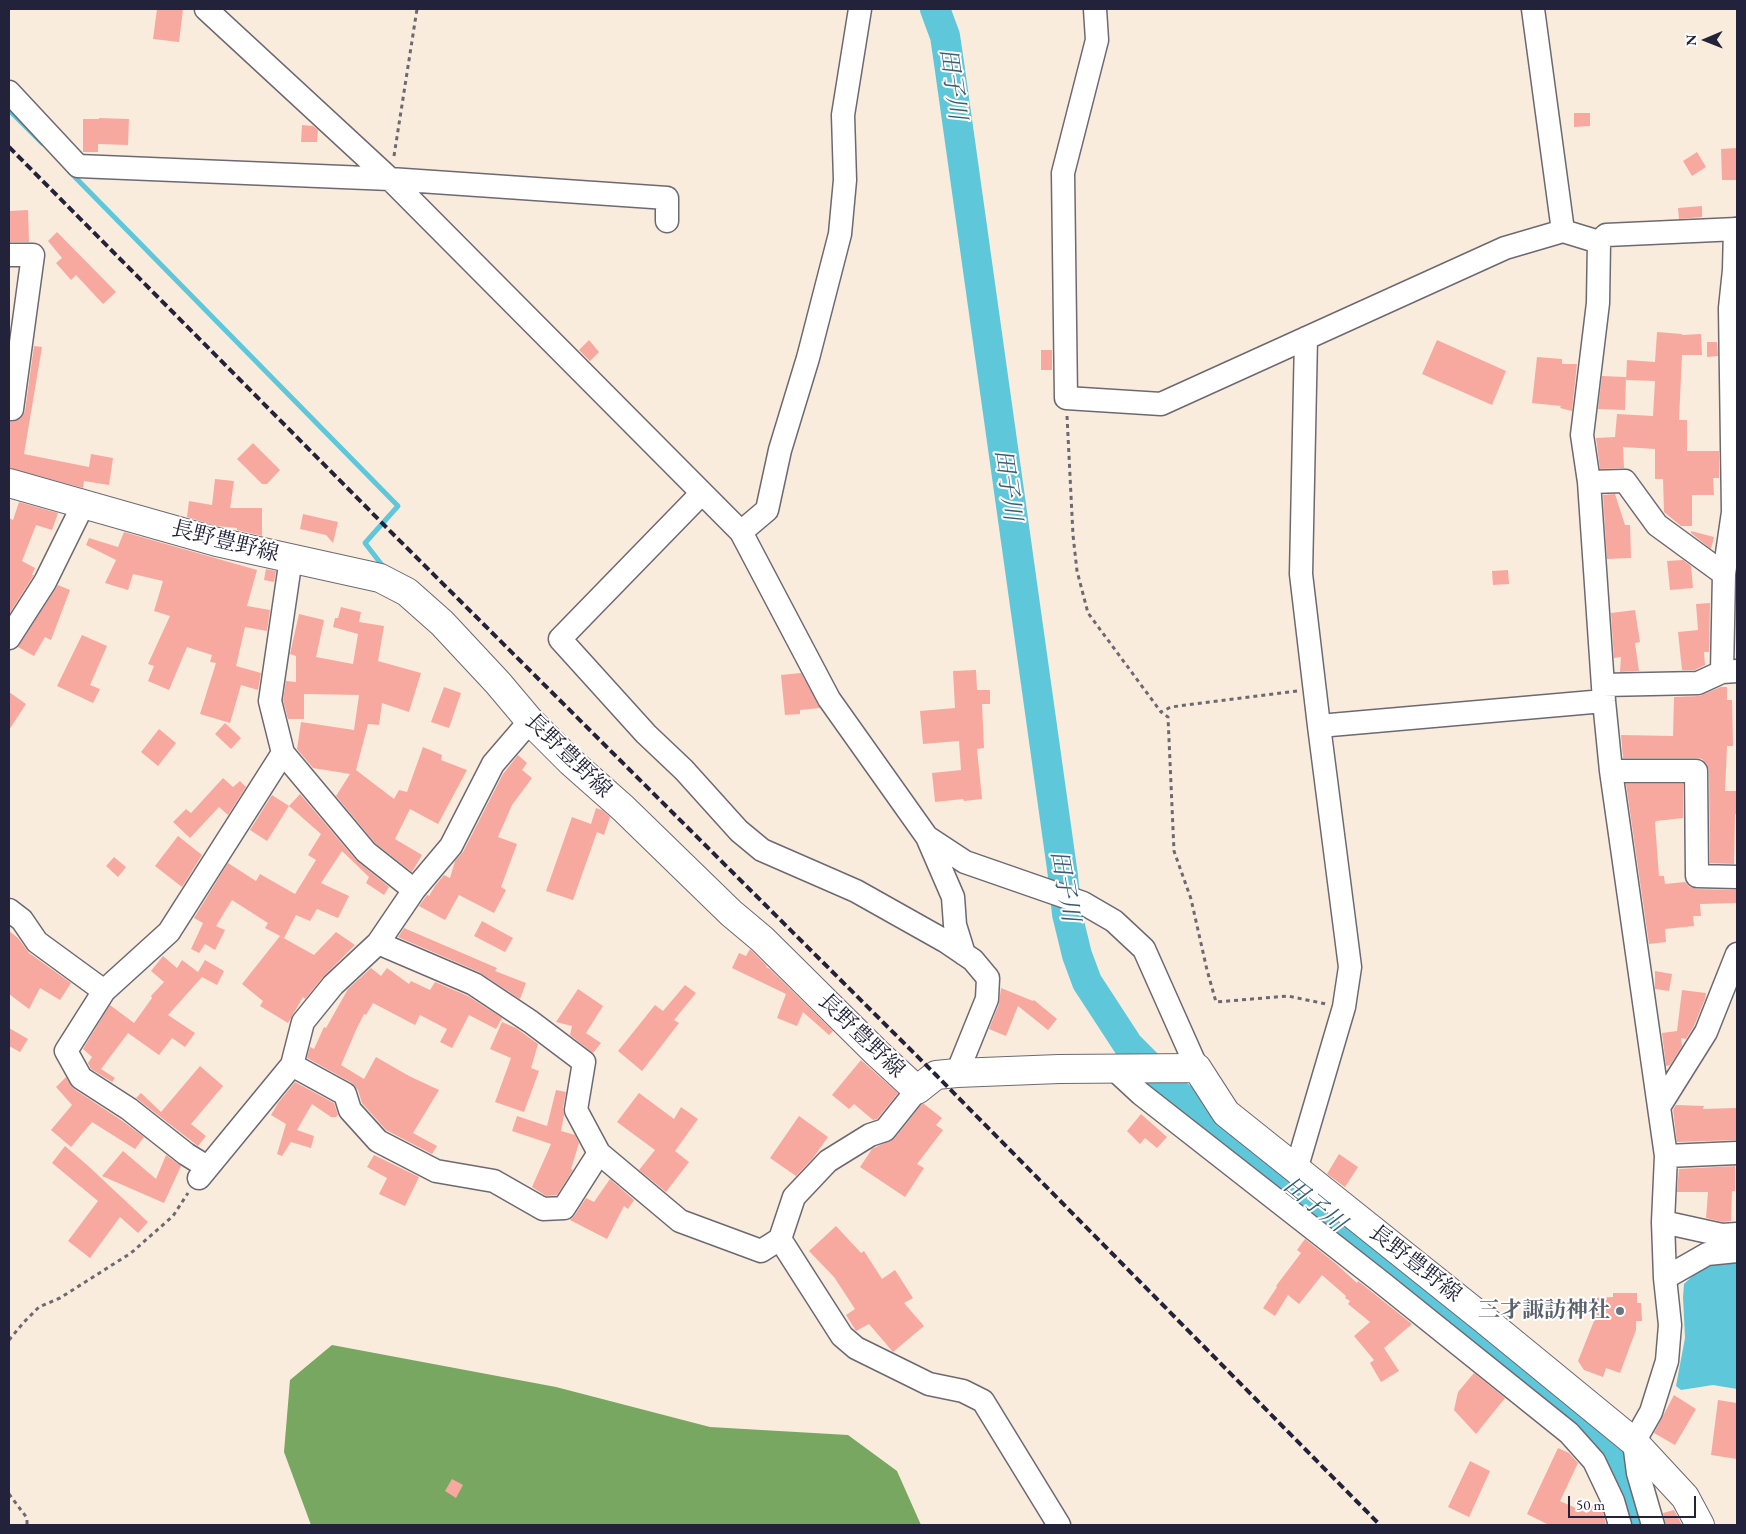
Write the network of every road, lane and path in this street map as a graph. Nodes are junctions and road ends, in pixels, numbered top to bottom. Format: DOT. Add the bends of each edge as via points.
graph roads {
  1 [pos="206,9"];
  2 [pos="416,9"];
  3 [pos="860,9"];
  4 [pos="1095,9"];
  5 [pos="1533,9"];
  6 [pos="9,92"];
  7 [pos="390,179"];
  8 [pos="666,221"];
  9 [pos="1736,229"];
  10 [pos="1562,232"];
  11 [pos="1598,242"];
  12 [pos="9,255"];
  13 [pos="1734,295"];
  14 [pos="1306,338"];
  15 [pos="1066,398"];
  16 [pos="9,408"];
  17 [pos="1589,482"];
  18 [pos="9,483"];
  19 [pos="702,494"];
  20 [pos="83,505"];
  21 [pos="741,532"];
  22 [pos="291,558"];
  23 [pos="1724,574"];
  24 [pos="9,638"];
  25 [pos="1730,671"];
  26 [pos="1315,689"];
  27 [pos="1603,693"];
  28 [pos="1161,712"];
  29 [pos="530,721"];
  30 [pos="1319,726"];
  31 [pos="284,753"];
  32 [pos="1611,771"];
  33 [pos="927,837"];
  34 [pos="1737,877"];
  35 [pos="414,890"];
  36 [pos="9,910"];
  37 [pos="378,943"];
  38 [pos="964,954"];
  39 [pos="1735,966"];
  40 [pos="104,991"];
  41 [pos="1344,1007"];
  42 [pos="292,1065"];
  43 [pos="1197,1068"];
  44 [pos="1120,1069"];
  45 [pos="957,1073"];
  46 [pos="917,1090"];
  47 [pos="1659,1106"];
  48 [pos="599,1153"];
  49 [pos="1737,1153"];
  50 [pos="1666,1156"];
  51 [pos="1296,1170"];
  52 [pos="203,1173"];
  53 [pos="1663,1222"];
  54 [pos="1737,1234"];
  55 [pos="780,1238"];
  56 [pos="1737,1251"];
  57 [pos="1665,1278"];
  58 [pos="1484,1322"];
  59 [pos="9,1340"];
  60 [pos="1465,1346"];
  61 [pos="1634,1442"];
  62 [pos="1638,1474"];
  63 [pos="1607,1486"];
  64 [pos="9,1494"];
  65 [pos="27,1525"];
  66 [pos="1059,1525"];
  67 [pos="1620,1525"];
  68 [pos="1653,1525"];
  69 [pos="1700,1525"];
  1 -- 7 [label="street"];
  2 -- 7 [label="path"];
  3 -- 21 [label="street" via="843,115 845,180 840,234 780,450 767,510"];
  4 -- 15 [label="street" via="1097,40 1063,173"];
  5 -- 10 [label="street"];
  6 -- 7 [label="street" via="78,166"];
  7 -- 8 [label="street" via="667,198"];
  7 -- 19 [label="street"];
  9 -- 11 [label="street" via="1606,236"];
  9 -- 13 [label="street"];
  10 -- 11 [label="street"];
  10 -- 14 [label="street" via="1505,248"];
  11 -- 17 [label="street" via="1598,303 1582,435"];
  12 -- 16 [label="street" via="34,255 12,409"];
  13 -- 23 [label="street" via="1730,308 1733,512"];
  14 -- 15 [label="street" via="1161,404"];
  14 -- 26 [label="street" via="1301,574"];
  15 -- 28 [label="path" via="1073,535 1088,612"];
  17 -- 23 [label="street" via="1625,481 1657,525"];
  17 -- 27 [label="street"];
  18 -- 20 [label="main road, 長野豊野線"];
  19 -- 21 [label="street"];
  19 -- 38 [label="street" via="560,639 646,734 684,770 739,831 762,850 856,891 945,940"];
  20 -- 22 [label="main road, 長野豊野線" via="217,542"];
  20 -- 24 [label="street" via="44,582"];
  21 -- 33 [label="street" via="829,699"];
  22 -- 29 [label="main road, 長野豊野線" via="380,578 408,592 498,682"];
  22 -- 31 [label="street" via="270,701"];
  23 -- 25 [label="street"];
  25 -- 27 [label="street" via="1698,683"];
  26 -- 28 [label="path" via="1171,707"];
  26 -- 30 [label="street"];
  27 -- 30 [label="street"];
  27 -- 32 [label="street"];
  28 -- 41 [label="path" via="1168,717 1174,851 1191,899 1216,1002 1288,996"];
  29 -- 35 [label="street" via="493,764 451,846"];
  29 -- 46 [label="main road, 長野豊野線"];
  30 -- 41 [label="street" via="1350,967"];
  31 -- 35 [label="street" via="366,852"];
  31 -- 40 [label="street" via="169,932"];
  32 -- 34 [label="street" via="1696,772 1697,876"];
  32 -- 47 [label="street"];
  33 -- 38 [label="street" via="953,897 955,925"];
  33 -- 43 [label="street" via="965,862 1083,902 1114,921 1144,949"];
  35 -- 37 [label="street"];
  36 -- 40 [label="street" via="22,920 37,942"];
  37 -- 42 [label="street" via="333,985 303,1022"];
  37 -- 48 [label="street" via="474,984 584,1062 576,1110"];
  38 -- 45 [label="street" via="988,978 987,999"];
  39 -- 47 [label="street" via="1706,1032"];
  40 -- 52 [label="street" via="66,1051 80,1078 129,1109 186,1154"];
  41 -- 51 [label="street"];
  42 -- 48 [label="street" via="345,1094 350,1110 378,1141 436,1172 494,1181 543,1209 564,1208"];
  42 -- 52 [label="street"];
  43 -- 44 [label="main road, 長野豊野線"];
  43 -- 51 [label="main road, 長野豊野線" via="1226,1113"];
  44 -- 45 [label="main road, 長野豊野線"];
  44 -- 60 [label="street" via="1148,1100"];
  45 -- 46 [label="main road, 長野豊野線" via="936,1075"];
  46 -- 55 [label="street" via="884,1130 828,1161 794,1197"];
  47 -- 50 [label="street"];
  48 -- 55 [label="street" via="680,1220 762,1251"];
  49 -- 50 [label="street"];
  50 -- 53 [label="street"];
  51 -- 58 [label="main road, 長野豊野線"];
  52 -- 59 [label="path" via="173,1216 131,1253 60,1298 39,1307"];
  53 -- 54 [label="street" via="1722,1235"];
  53 -- 57 [label="street"];
  55 -- 66 [label="street" via="842,1336 856,1348 929,1384 963,1391 983,1401"];
  56 -- 57 [label="street" via="1707,1254"];
  57 -- 61 [label="street" via="1670,1325 1667,1361 1651,1412"];
  58 -- 60 [label="street"];
  58 -- 61 [label="main road, 長野豊野線"];
  60 -- 63 [label="street" via="1570,1433 1594,1461"];
  61 -- 62 [label="street"];
  61 -- 69 [label="main road, 長野豊野線" via="1685,1496"];
  62 -- 63 [label="street"];
  62 -- 68 [label="street"];
  63 -- 67 [label="street"];
  64 -- 65 [label="path" via="27,1518"];
}
